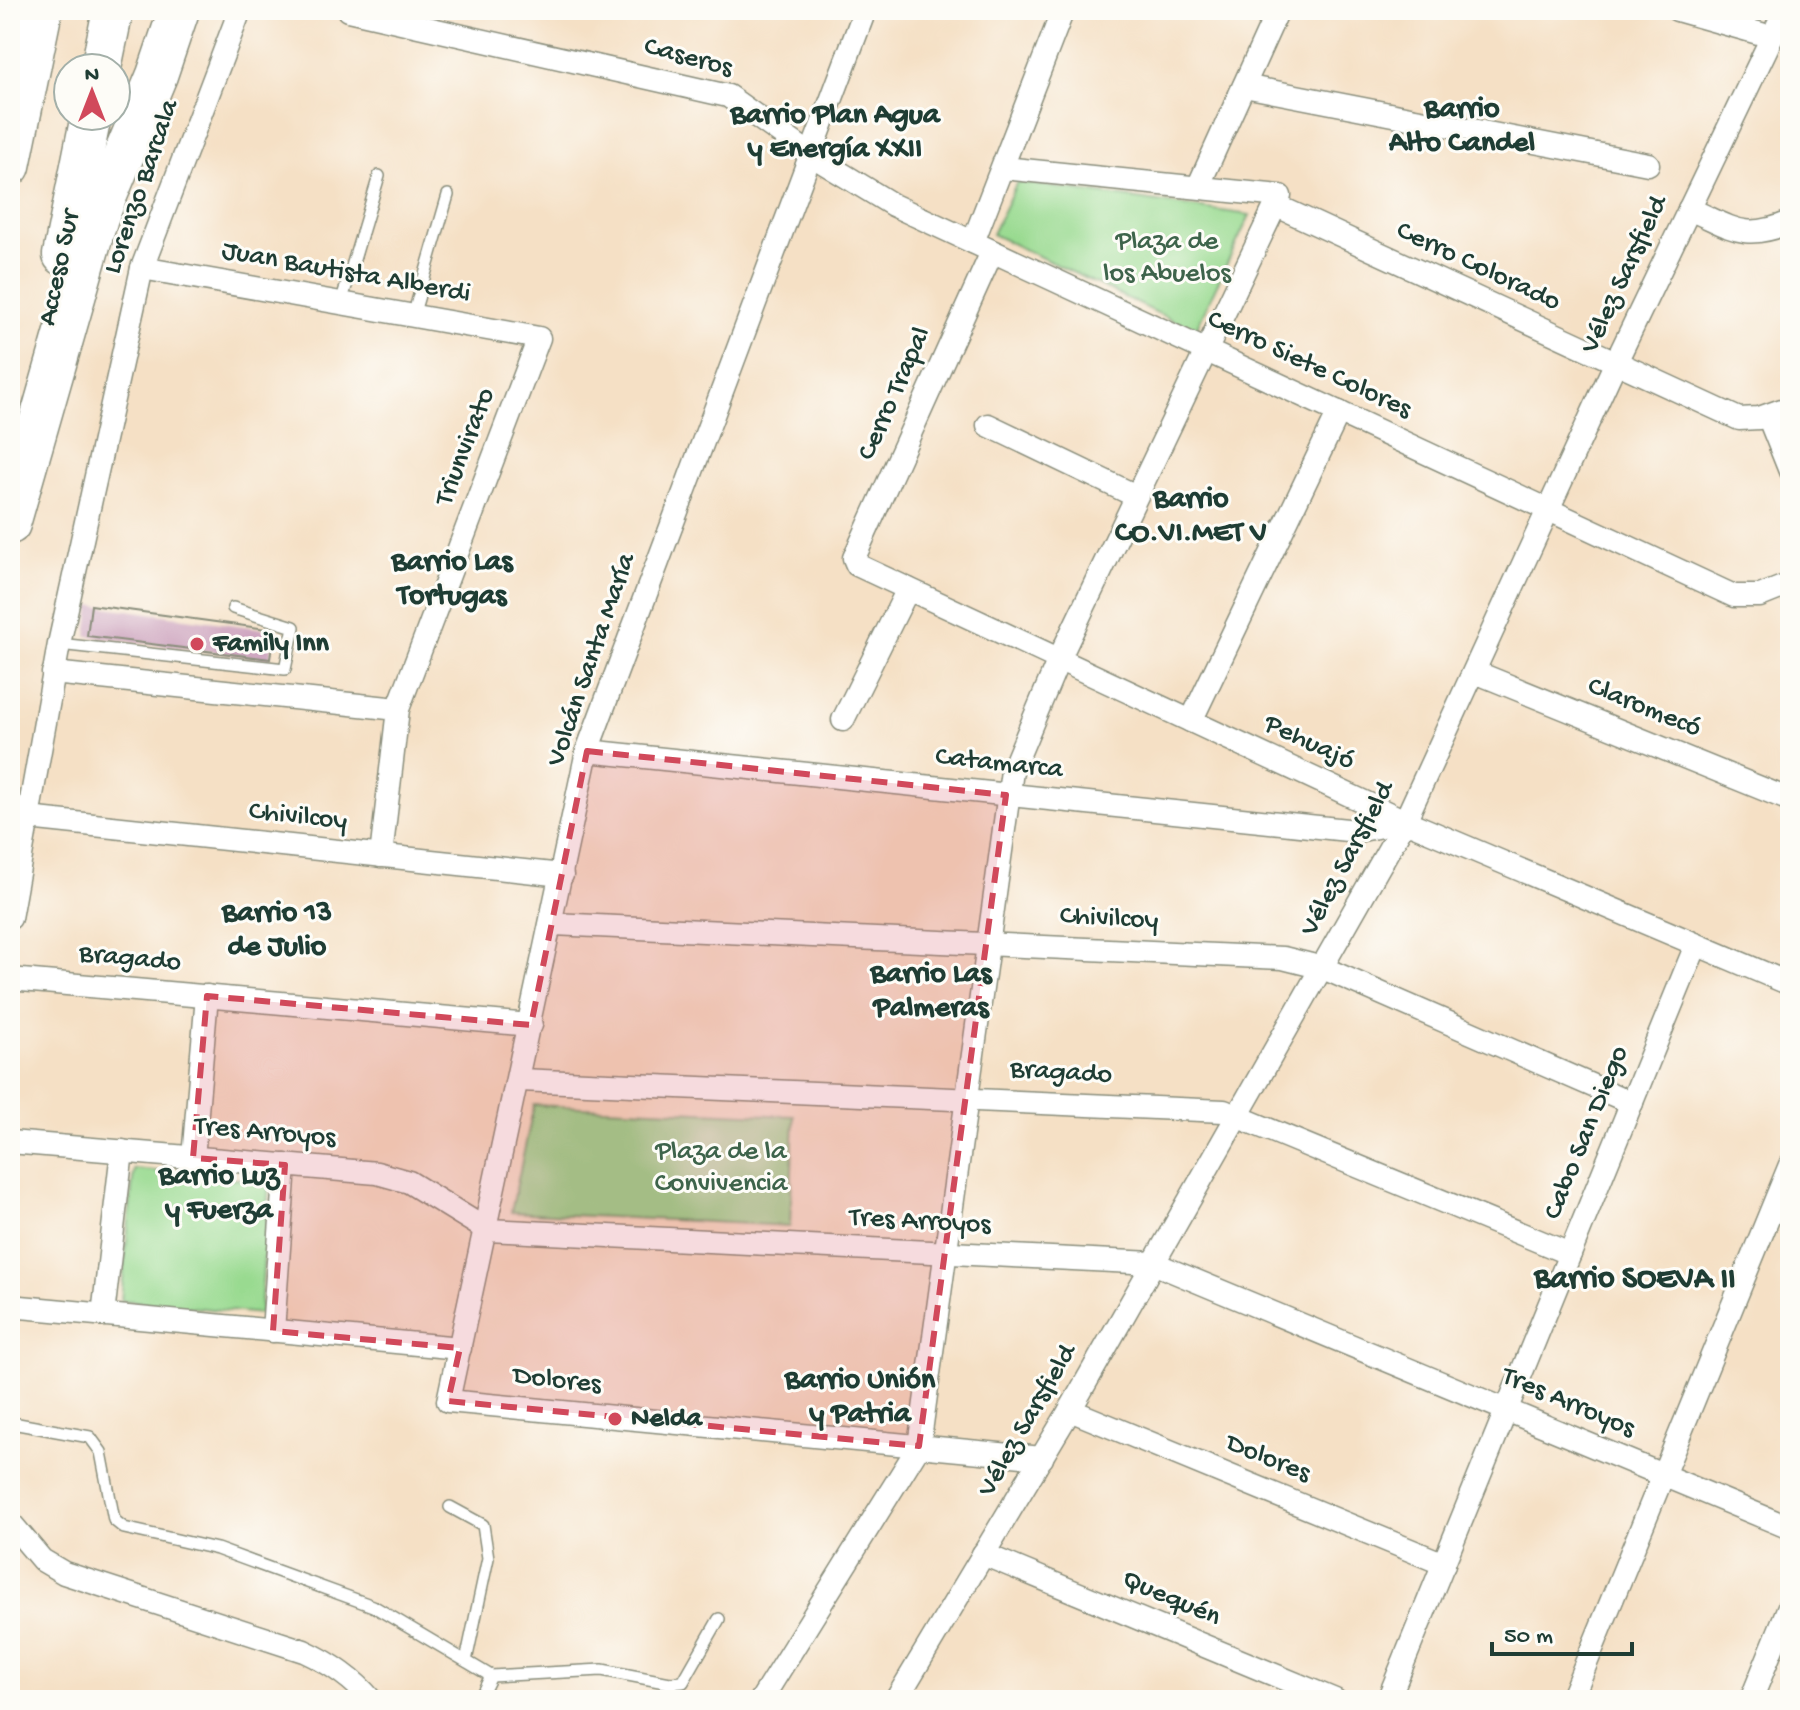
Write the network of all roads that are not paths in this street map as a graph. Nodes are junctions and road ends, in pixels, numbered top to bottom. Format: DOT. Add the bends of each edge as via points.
graph roads {
  1 [pos="13,10"];
  2 [pos="42,10"];
  3 [pos="113,10"];
  4 [pos="179,10"];
  5 [pos="240,10"];
  6 [pos="348,10"];
  7 [pos="865,10"];
  8 [pos="1063,10"];
  9 [pos="1278,10"];
  10 [pos="1677,10"];
  11 [pos="1785,10"];
  12 [pos="10,34"];
  13 [pos="1772,37"];
  14 [pos="104,52"];
  15 [pos="1244,86"];
  16 [pos="88,132"];
  17 [pos="811,155"];
  18 [pos="1648,164"];
  19 [pos="10,166"];
  20 [pos="1003,168"];
  21 [pos="379,176"];
  22 [pos="1198,187"];
  23 [pos="448,195"];
  24 [pos="1277,201"];
  25 [pos="1689,209"];
  26 [pos="1790,222"];
  27 [pos="982,247"];
  28 [pos="142,268"];
  29 [pos="341,303"];
  30 [pos="413,316"];
  31 [pos="539,338"];
  32 [pos="1206,349"];
  33 [pos="1615,364"];
  34 [pos="1790,407"];
  35 [pos="1339,412"];
  36 [pos="1768,416"];
  37 [pos="988,425"];
  38 [pos="1790,471"];
  39 [pos="1136,496"];
  40 [pos="1547,511"];
  41 [pos="10,514"];
  42 [pos="10,524"];
  43 [pos="854,561"];
  44 [pos="1790,584"];
  45 [pos="908,589"];
  46 [pos="233,608"];
  47 [pos="59,644"];
  48 [pos="1059,659"];
  49 [pos="1475,672"];
  50 [pos="53,673"];
  51 [pos="398,709"];
  52 [pos="843,720"];
  53 [pos="1191,721"];
  54 [pos="587,751"];
  55 [pos="1006,795"];
  56 [pos="1790,800"];
  57 [pos="28,818"];
  58 [pos="1405,821"];
  59 [pos="381,856"];
  60 [pos="562,875"];
  61 [pos="10,918"];
  62 [pos="553,924"];
  63 [pos="986,943"];
  64 [pos="1696,945"];
  65 [pos="1323,968"];
  66 [pos="10,979"];
  67 [pos="1790,984"];
  68 [pos="207,996"];
  69 [pos="531,1025"];
  70 [pos="520,1080"];
  71 [pos="965,1098"];
  72 [pos="1632,1103"];
  73 [pos="1238,1114"];
  74 [pos="10,1142"];
  75 [pos="122,1151"];
  76 [pos="193,1158"];
  77 [pos="285,1165"];
  78 [pos="1790,1165"];
  79 [pos="487,1230"];
  80 [pos="944,1254"];
  81 [pos="1570,1254"];
  82 [pos="1153,1263"];
  83 [pos="10,1306"];
  84 [pos="103,1315"];
  85 [pos="273,1331"];
  86 [pos="460,1348"];
  87 [pos="448,1401"];
  88 [pos="1070,1410"];
  89 [pos="1506,1410"];
  90 [pos="18,1424"];
  91 [pos="919,1446"];
  92 [pos="1042,1458"];
  93 [pos="1664,1476"];
  94 [pos="450,1507"];
  95 [pos="10,1522"];
  96 [pos="1790,1528"];
  97 [pos="983,1554"];
  98 [pos="1444,1564"];
  99 [pos="1790,1604"];
  100 [pos="719,1619"];
  101 [pos="466,1661"];
  102 [pos="491,1676"];
  103 [pos="898,1699"];
  104 [pos="371,1700"];
  105 [pos="479,1700"];
  106 [pos="761,1700"];
  107 [pos="1335,1700"];
  108 [pos="1388,1700"];
  109 [pos="1571,1700"];
  110 [pos="1751,1700"];
  1 -- 12 [label="highway"];
  2 -- 19 [label="highway"];
  3 -- 14 [label="highway"];
  4 -- 42 [label="highway" via="98,217"];
  5 -- 28 [label="street, Lorenzo Barcala"];
  6 -- 17 [label="street, Caseros" via="728,96"];
  7 -- 17 [label="street, Volcán Santa María"];
  8 -- 20 [label="street, Cerro Trapal"];
  9 -- 15 [label="street"];
  10 -- 13 [label="street"];
  11 -- 13 [label="street, Vélez Sarsfield"];
  13 -- 25 [label="street, Vélez Sarsfield"];
  15 -- 18 [label="street"];
  15 -- 22 [label="street"];
  16 -- 41 [label="highway, Acceso Sur"];
  17 -- 27 [label="street, Cerro Siete Colores" via="893,205"];
  17 -- 54 [label="street, Volcán Santa María"];
  20 -- 22 [label="street, Cerro Colorado"];
  20 -- 27 [label="street, Cerro Trapal"];
  21 -- 29 [label="lane"];
  22 -- 24 [label="street, Cerro Colorado"];
  23 -- 30 [label="lane"];
  24 -- 32 [label="street"];
  24 -- 33 [label="street, Cerro Colorado"];
  25 -- 26 [label="street" via="1758,234"];
  25 -- 33 [label="street, Vélez Sarsfield"];
  27 -- 32 [label="street, Cerro Siete Colores"];
  27 -- 43 [label="street, Cerro Trapal"];
  28 -- 29 [label="street, Juan Bautista Alberdi"];
  28 -- 47 [label="street, Lorenzo Barcala"];
  29 -- 30 [label="street, Juan Bautista Alberdi"];
  30 -- 31 [label="street, Juan Bautista Alberdi"];
  31 -- 51 [label="street, Triunvirato"];
  32 -- 35 [label="street, Cerro Siete Colores"];
  32 -- 39 [label="street"];
  33 -- 36 [label="street, Cerro Colorado" via="1739,419"];
  33 -- 40 [label="street, Vélez Sarsfield"];
  34 -- 36 [label="street, Cerro Colorado"];
  35 -- 40 [label="street, Cerro Siete Colores"];
  35 -- 53 [label="street"];
  36 -- 38 [label="street"];
  37 -- 39 [label="street"];
  39 -- 48 [label="street"];
  40 -- 44 [label="street, Cerro Siete Colores" via="1734,596 1760,596"];
  40 -- 49 [label="street, Vélez Sarsfield"];
  43 -- 45 [label="street, Pehuajó"];
  45 -- 48 [label="street, Pehuajó"];
  45 -- 52 [label="street"];
  46 -- 47 [label="lane" via="294,627 285,669"];
  47 -- 50 [label="street, Lorenzo Barcala"];
  48 -- 53 [label="street, Pehuajó"];
  48 -- 55 [label="street"];
  49 -- 56 [label="street, Claromecó"];
  49 -- 58 [label="street, Vélez Sarsfield"];
  50 -- 51 [label="street"];
  50 -- 57 [label="street, Lorenzo Barcala"];
  51 -- 59 [label="street, Triunvirato"];
  53 -- 58 [label="street, Pehuajó"];
  54 -- 55 [label="street, Catamarca"];
  54 -- 60 [label="street, Volcán Santa María"];
  55 -- 58 [label="street, Catamarca" via="1357,831"];
  55 -- 63 [label="street"];
  57 -- 59 [label="street, Chivilcoy"];
  57 -- 61 [label="street, Lorenzo Barcala"];
  58 -- 64 [label="street, Pehuajó"];
  58 -- 65 [label="street, Vélez Sarsfield"];
  59 -- 60 [label="street, Chivilcoy"];
  60 -- 62 [label="street, Volcán Santa María"];
  62 -- 63 [label="street, Chivilcoy"];
  62 -- 69 [label="street, Volcán Santa María"];
  63 -- 65 [label="street, Chivilcoy" via="1283,958"];
  63 -- 71 [label="street"];
  64 -- 67 [label="street, Pehuajó"];
  64 -- 72 [label="street, Cabo San Diego"];
  65 -- 72 [label="street, Chivilcoy"];
  65 -- 73 [label="street, Vélez Sarsfield"];
  66 -- 68 [label="street, Bragado"];
  68 -- 69 [label="street, Bragado"];
  68 -- 76 [label="street"];
  69 -- 70 [label="street, Volcán Santa María"];
  70 -- 71 [label="street, Bragado"];
  70 -- 79 [label="street, Volcán Santa María"];
  71 -- 73 [label="street, Bragado"];
  71 -- 80 [label="street"];
  72 -- 81 [label="street, Cabo San Diego"];
  73 -- 81 [label="street, Bragado"];
  73 -- 82 [label="street, Vélez Sarsfield"];
  74 -- 75 [label="street, Tres Arroyos"];
  75 -- 76 [label="street, Tres Arroyos"];
  75 -- 84 [label="street"];
  76 -- 77 [label="street, Tres Arroyos"];
  77 -- 79 [label="street, Tres Arroyos" via="393,1176"];
  77 -- 85 [label="street"];
  78 -- 93 [label="street"];
  79 -- 80 [label="street, Tres Arroyos"];
  79 -- 86 [label="street, Volcán Santa María"];
  80 -- 82 [label="street, Tres Arroyos"];
  80 -- 91 [label="street"];
  81 -- 89 [label="street, Cabo San Diego"];
  82 -- 88 [label="street, Vélez Sarsfield"];
  82 -- 89 [label="street, Tres Arroyos"];
  83 -- 84 [label="street"];
  84 -- 85 [label="street"];
  85 -- 86 [label="street"];
  86 -- 87 [label="street, Volcán Santa María"];
  87 -- 91 [label="street, Dolores"];
  88 -- 92 [label="street, Vélez Sarsfield"];
  88 -- 98 [label="street, Dolores"];
  89 -- 93 [label="street, Tres Arroyos"];
  89 -- 98 [label="street, Cabo San Diego"];
  90 -- 101 [label="lane" via="90,1437 101,1452 114,1520 124,1528 217,1549 373,1606"];
  91 -- 92 [label="street, Dolores"];
  91 -- 106 [label="street"];
  92 -- 97 [label="street, Vélez Sarsfield"];
  93 -- 96 [label="street, Tres Arroyos"];
  93 -- 109 [label="street"];
  94 -- 101 [label="lane" via="483,1525 488,1558"];
  95 -- 104 [label="street" via="42,1560 64,1573 304,1651 348,1676"];
  97 -- 103 [label="street, Vélez Sarsfield"];
  97 -- 107 [label="street, Quequén"];
  98 -- 108 [label="street, Cabo San Diego"];
  99 -- 110 [label="street"];
  100 -- 102 [label="lane" via="683,1682 602,1670"];
  101 -- 102 [label="lane"];
  102 -- 105 [label="lane"];
}
